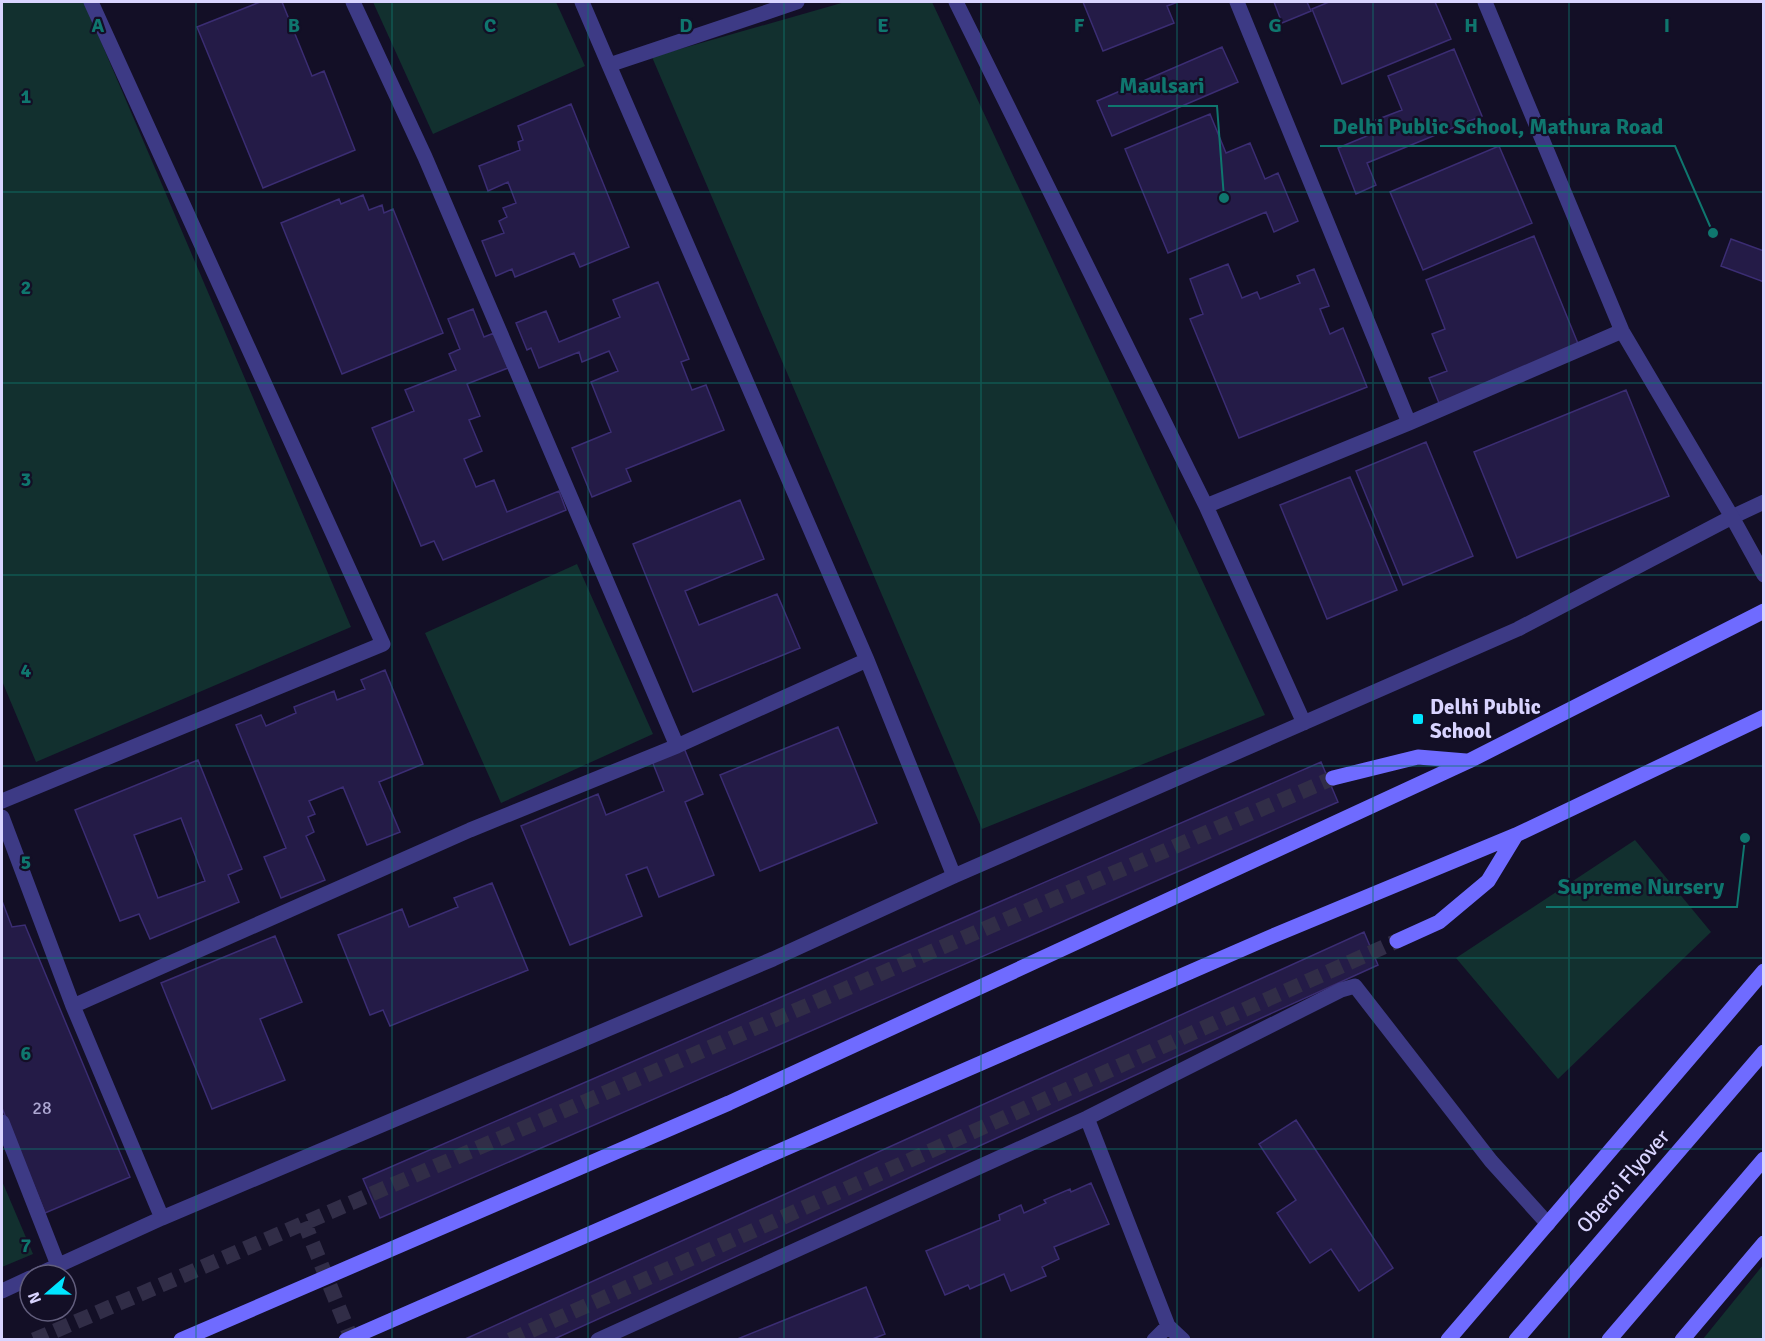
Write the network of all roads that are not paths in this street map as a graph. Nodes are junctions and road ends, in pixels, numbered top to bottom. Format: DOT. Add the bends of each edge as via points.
graph roads {
  1 [pos="91,2"];
  2 [pos="352,2"];
  3 [pos="582,2"];
  4 [pos="797,2"];
  5 [pos="956,2"];
  6 [pos="1237,2"];
  7 [pos="1485,2"];
  8 [pos="609,65"];
  9 [pos="1622,331"];
  10 [pos="1408,423"];
  11 [pos="1764,502"];
  12 [pos="1206,506"];
  13 [pos="1732,517"];
  14 [pos="1764,575"];
  15 [pos="1764,611"];
  16 [pos="867,660"];
  17 [pos="1764,717"];
  18 [pos="1304,723"];
  19 [pos="677,746"];
  20 [pos="1469,761"];
  21 [pos="1334,778"];
  22 [pos="2,801"];
  23 [pos="2,817"];
  24 [pos="1516,835"];
  25 [pos="954,876"];
  26 [pos="1397,941"];
  27 [pos="1764,971"];
  28 [pos="73,1005"];
  29 [pos="1764,1052"];
  30 [pos="1087,1118"];
  31 [pos="2,1122"];
  32 [pos="1764,1159"];
  33 [pos="162,1218"];
  34 [pos="1548,1224"];
  35 [pos="1764,1243"];
  36 [pos="57,1263"];
  37 [pos="62,1263"];
  38 [pos="18,1284"];
  39 [pos="2,1291"];
  40 [pos="1168,1326"];
  41 [pos="181,1340"];
  42 [pos="345,1340"];
  43 [pos="598,1340"];
  44 [pos="1154,1340"];
  45 [pos="1183,1340"];
  46 [pos="1448,1340"];
  47 [pos="1516,1340"];
  48 [pos="1609,1340"];
  49 [pos="1682,1340"];
  1 -- 22 [label="street" via="383,644"];
  2 -- 19 [label="street" via="425,157"];
  3 -- 8 [label="street"];
  4 -- 8 [label="street"];
  5 -- 12 [label="street"];
  6 -- 10 [label="street"];
  7 -- 9 [label="street"];
  8 -- 16 [label="street"];
  9 -- 10 [label="street"];
  9 -- 13 [label="street"];
  10 -- 12 [label="street"];
  11 -- 13 [label="street"];
  12 -- 18 [label="street"];
  13 -- 14 [label="street"];
  13 -- 18 [label="street" via="1518,629"];
  15 -- 20 [label="main road"];
  16 -- 19 [label="street"];
  16 -- 25 [label="street"];
  17 -- 24 [label="main road"];
  18 -- 25 [label="street"];
  19 -- 28 [label="street" via="470,830"];
  20 -- 21 [label="main road" via="1418,757"];
  20 -- 41 [label="main road" via="729,1103"];
  23 -- 28 [label="street"];
  24 -- 26 [label="main road" via="1488,881 1439,922"];
  24 -- 42 [label="main road" via="1268,938"];
  25 -- 33 [label="street" via="762,963"];
  27 -- 34 [label="main road"];
  28 -- 33 [label="street"];
  29 -- 47 [label="main road, Oberoi Flyover"];
  30 -- 34 [label="street" via="1355,986 1491,1161"];
  30 -- 40 [label="street"];
  30 -- 43 [label="street"];
  31 -- 36 [label="street"];
  32 -- 48 [label="main road"];
  33 -- 37 [label="street"];
  34 -- 46 [label="main road"];
  35 -- 49 [label="main road"];
  38 -- 39 [label="street"];
  40 -- 44 [label="street"];
  40 -- 45 [label="street"];
}
